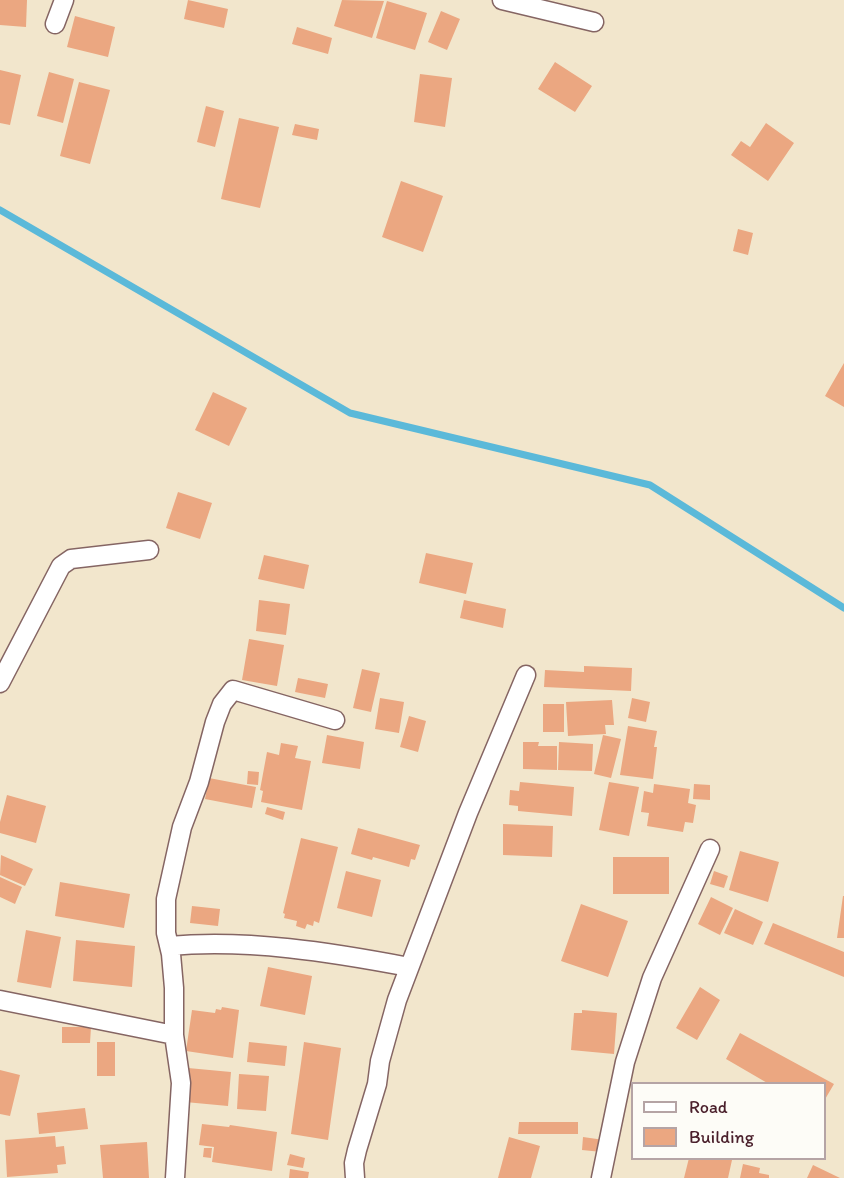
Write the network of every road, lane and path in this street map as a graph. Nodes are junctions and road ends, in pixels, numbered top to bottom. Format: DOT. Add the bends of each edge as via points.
graph roads {
  1 [pos="64,0"];
  2 [pos="502,0"];
  3 [pos="594,22"];
  4 [pos="55,24"];
  5 [pos="149,550"];
  6 [pos="526,675"];
  7 [pos="0,683"];
  8 [pos="335,720"];
  9 [pos="710,849"];
  10 [pos="169,946"];
  11 [pos="409,968"];
  12 [pos="0,1000"];
  13 [pos="174,1035"];
  14 [pos="175,1178"];
  15 [pos="355,1178"];
  16 [pos="601,1178"];
  1 -- 4 [label="street"];
  2 -- 3 [label="street"];
  5 -- 7 [label="street" via="71,559 61,566"];
  6 -- 11 [label="street"];
  8 -- 10 [label="street" via="238,690 230,692 215,722 182,827 166,899"];
  9 -- 16 [label="street" via="652,978 625,1062"];
  10 -- 11 [label="street" via="205,943 267,947"];
  10 -- 13 [label="street"];
  11 -- 15 [label="street" via="380,1061 354,1163"];
  12 -- 13 [label="street"];
  13 -- 14 [label="street" via="181,1083"];
}
